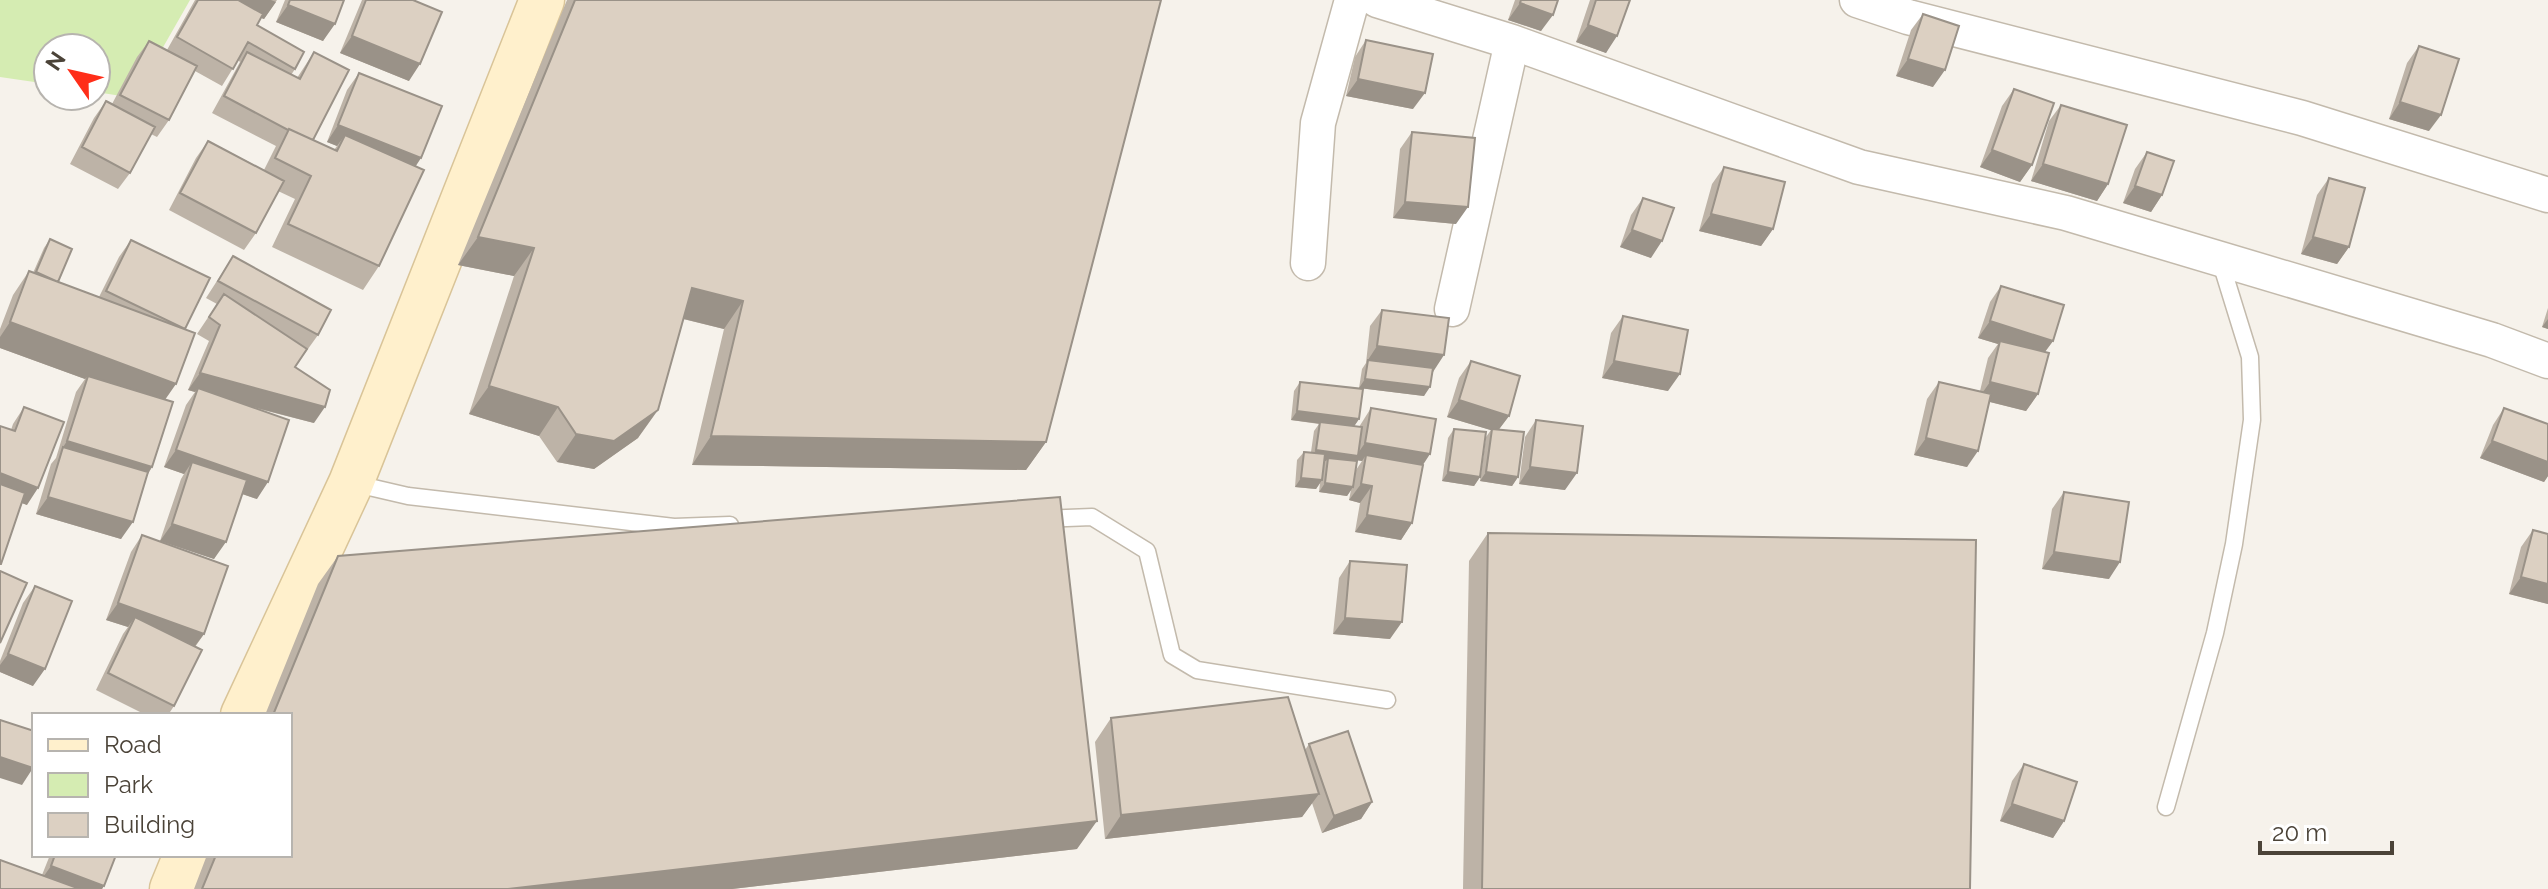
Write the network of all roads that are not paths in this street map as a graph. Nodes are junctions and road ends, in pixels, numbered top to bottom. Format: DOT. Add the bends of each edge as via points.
graph roads {
  1 [pos="542,0"];
  2 [pos="1352,0"];
  3 [pos="1377,0"];
  4 [pos="1857,0"];
  5 [pos="1512,42"];
  6 [pos="2548,195"];
  7 [pos="2220,258"];
  8 [pos="1308,263"];
  9 [pos="1452,309"];
  10 [pos="2548,361"];
  11 [pos="351,483"];
  12 [pos="1030,519"];
  13 [pos="752,525"];
  14 [pos="1387,700"];
  15 [pos="244,713"];
  16 [pos="2166,807"];
  17 [pos="185,857"];
  18 [pos="172,889"];
  1 -- 11 [label="street"];
  2 -- 8 [label="street" via="1318,123"];
  3 -- 5 [label="street"];
  4 -- 6 [label="street" via="2302,118"];
  5 -- 7 [label="street" via="1859,167 2066,213"];
  5 -- 9 [label="street"];
  7 -- 10 [label="street"];
  7 -- 16 [label="lane" via="2250,357 2252,420 2215,633"];
  11 -- 13 [label="lane" via="408,496 674,527"];
  11 -- 15 [label="street"];
  12 -- 14 [label="lane" via="1092,517 1147,551 1172,655 1197,670"];
  17 -- 18 [label="street"];
}
